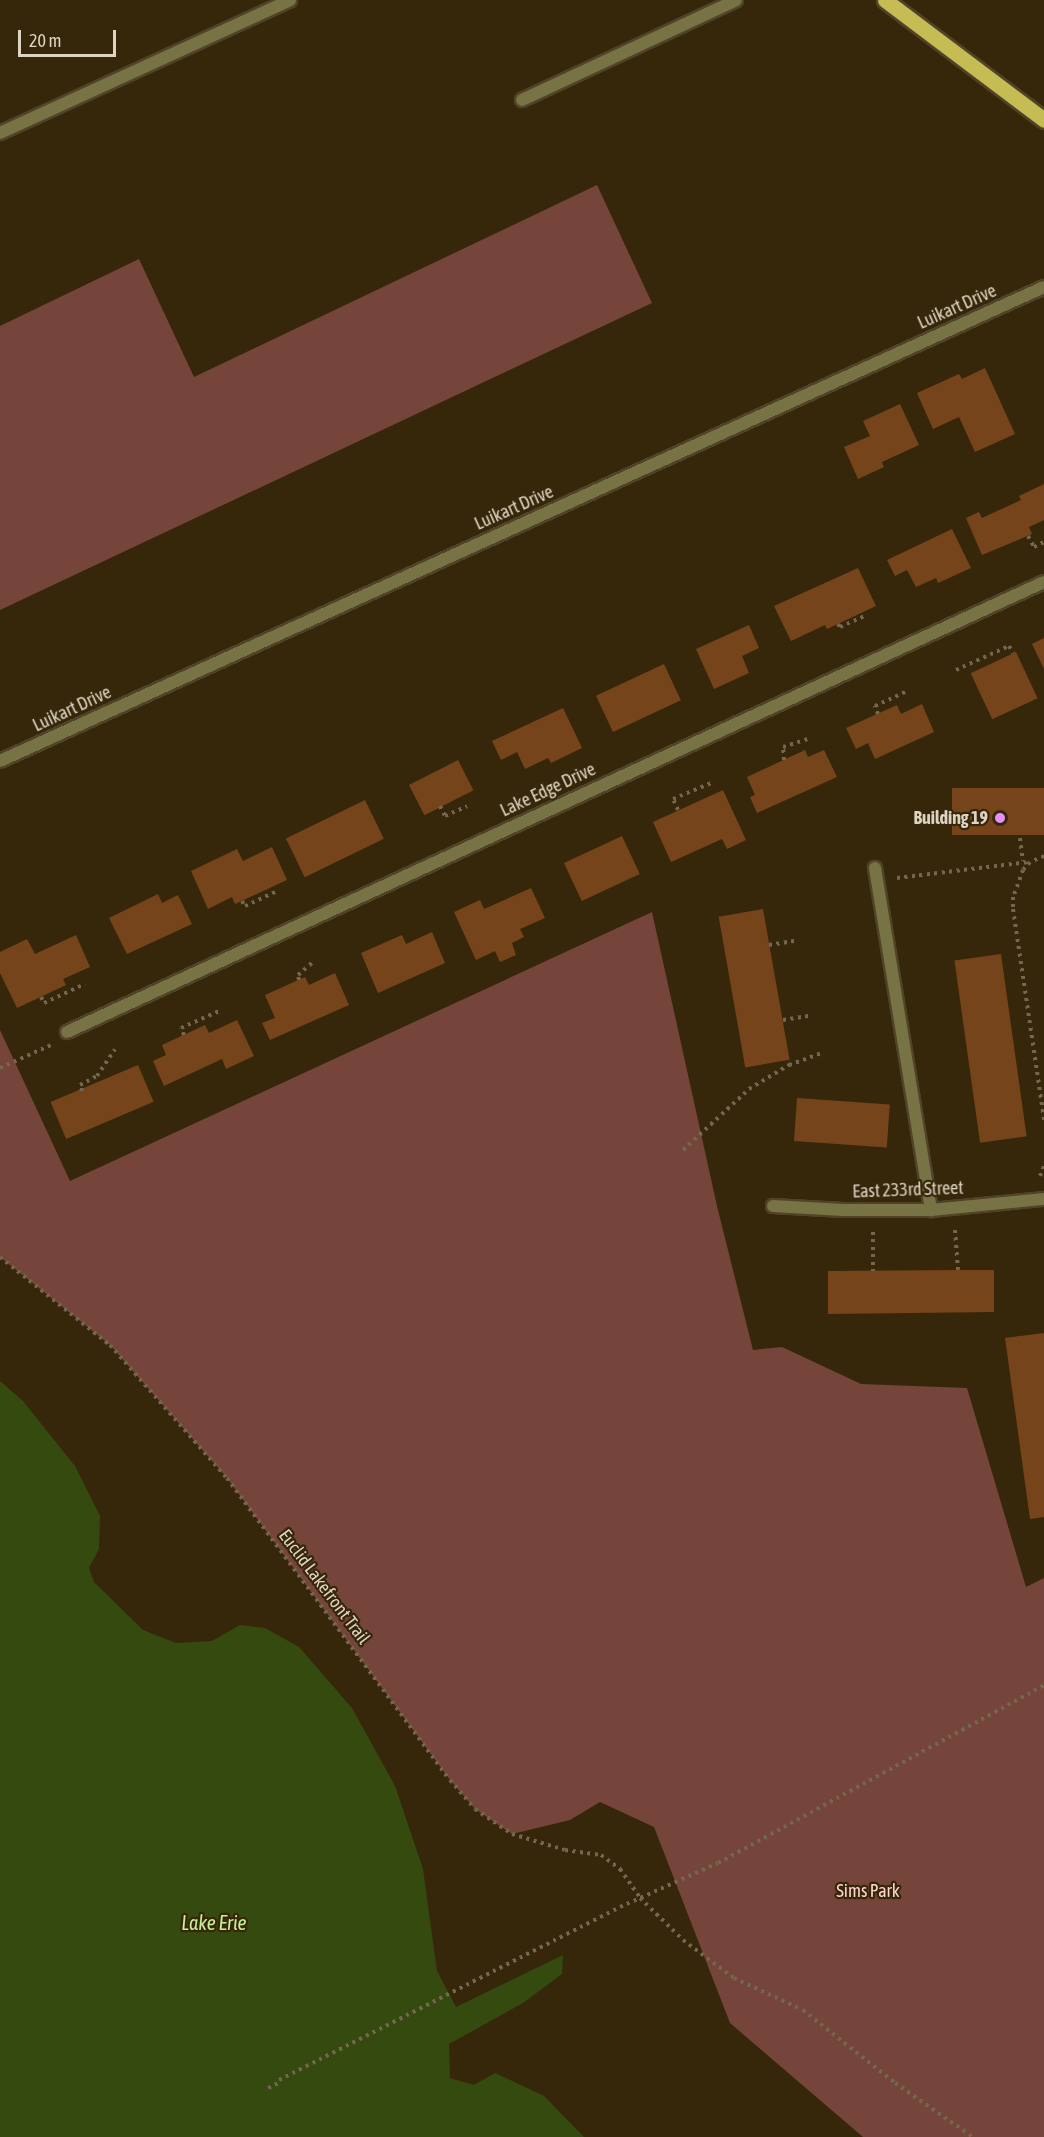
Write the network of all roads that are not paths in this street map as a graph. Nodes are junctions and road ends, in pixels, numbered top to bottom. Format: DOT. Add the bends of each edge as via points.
graph roads {
  1 [pos="290,0"];
  2 [pos="736,0"];
  3 [pos="885,0"];
  4 [pos="522,100"];
  5 [pos="1044,120"];
  6 [pos="0,133"];
  7 [pos="1044,287"];
  8 [pos="1044,582"];
  9 [pos="0,761"];
  10 [pos="876,874"];
  11 [pos="67,1032"];
  12 [pos="1044,1199"];
  13 [pos="773,1206"];
  14 [pos="931,1210"];
  1 -- 6 [label="street"];
  2 -- 4 [label="street"];
  3 -- 5 [label="main road"];
  7 -- 9 [label="street, Luikart Drive"];
  8 -- 11 [label="street, Lake Edge Drive"];
  10 -- 14 [label="street"];
  12 -- 14 [label="street, East 233rd Street"];
  13 -- 14 [label="street, East 233rd Street"];
}
